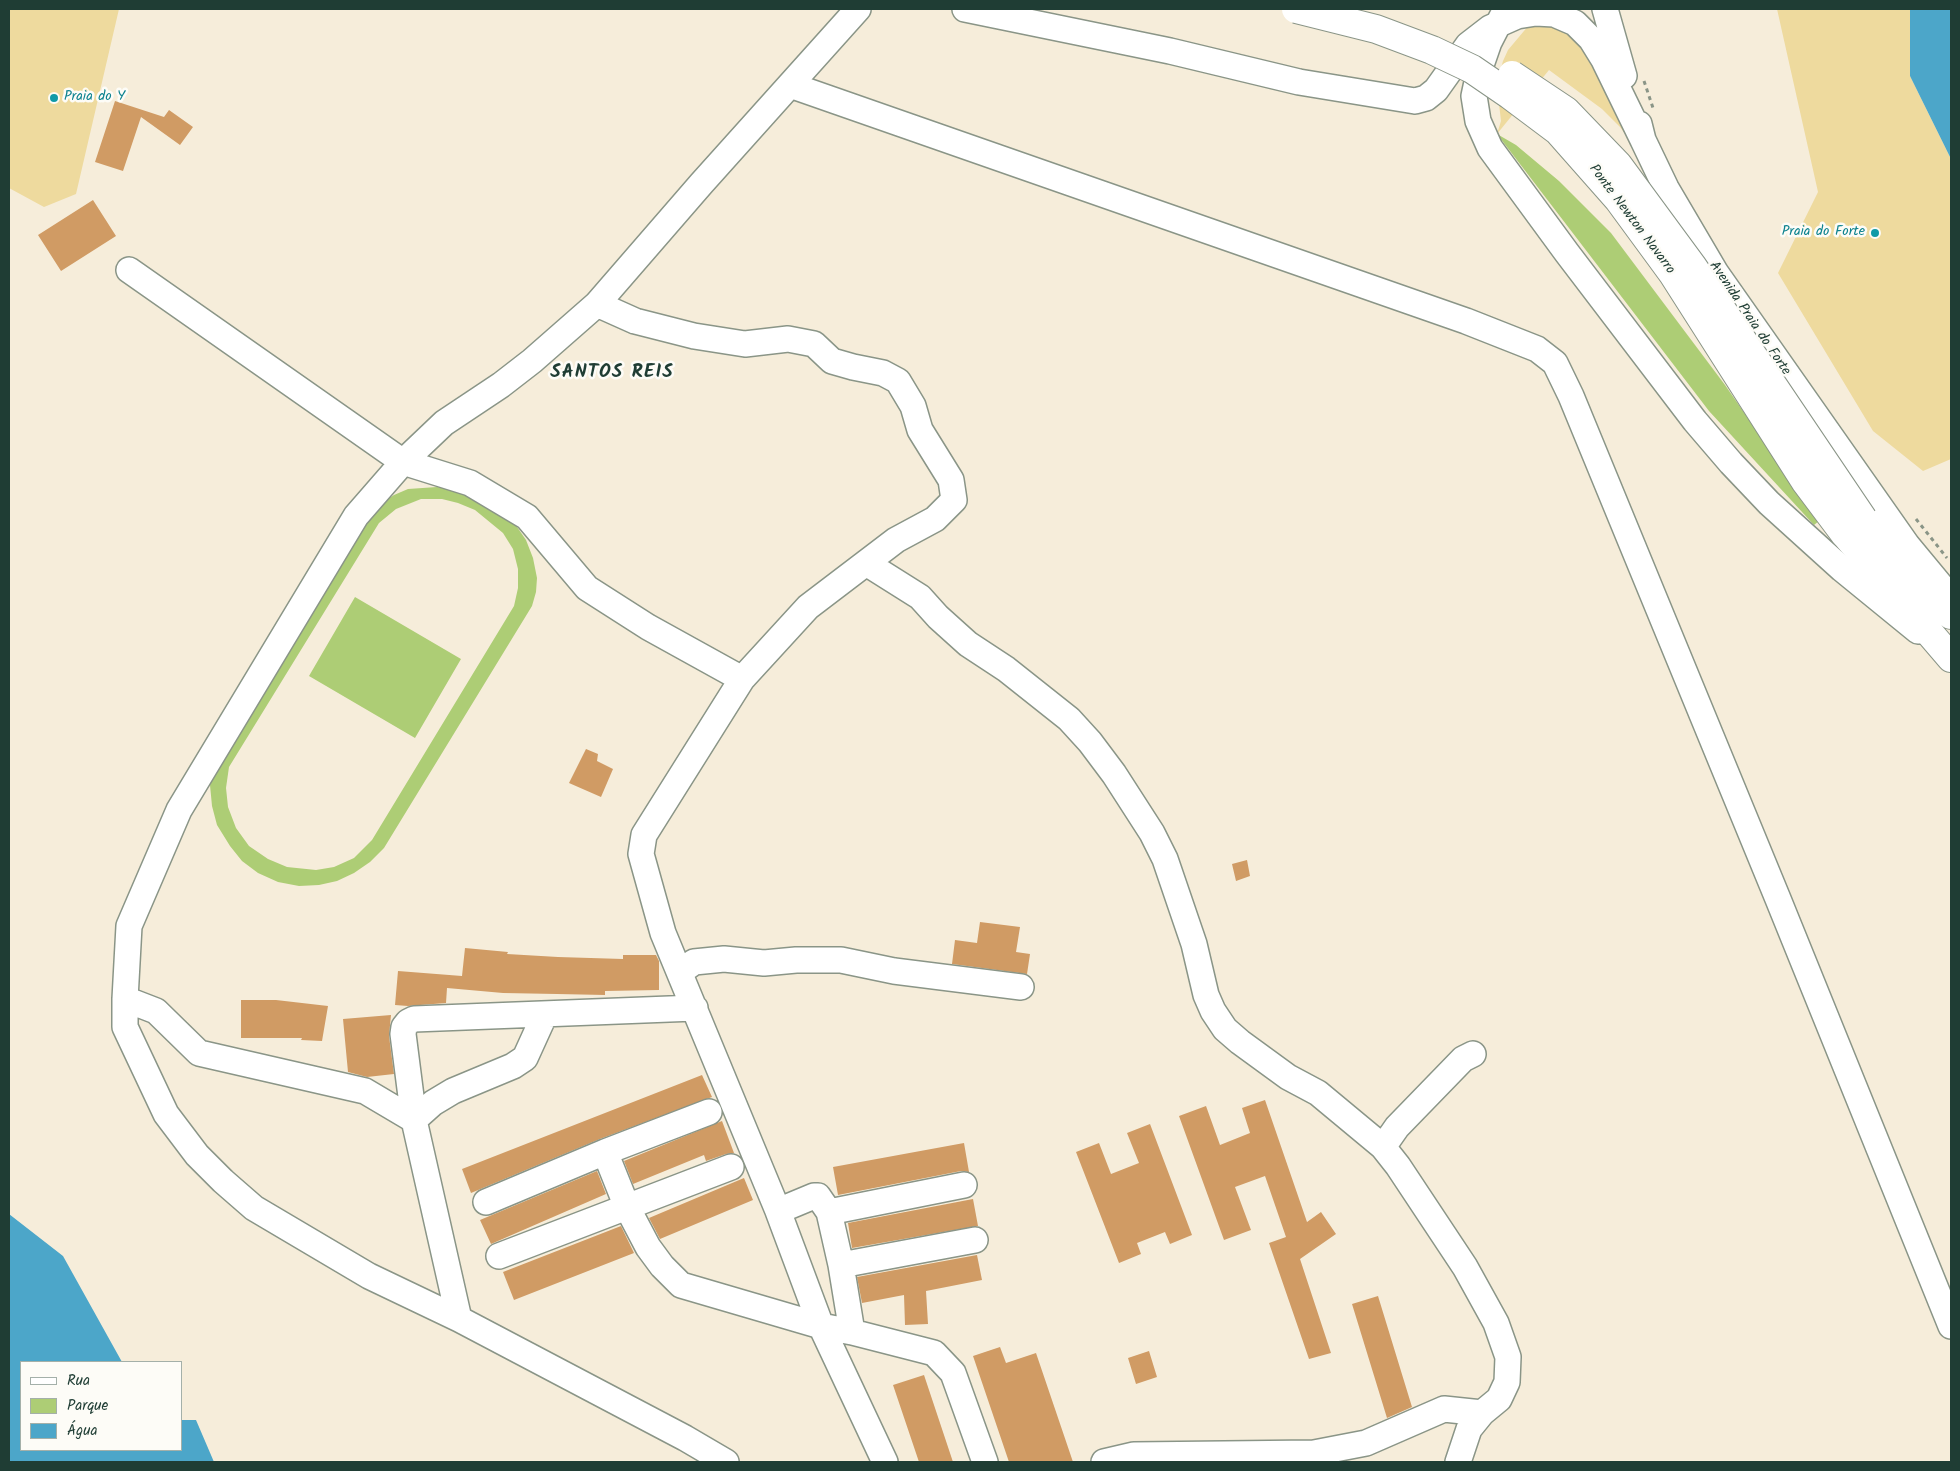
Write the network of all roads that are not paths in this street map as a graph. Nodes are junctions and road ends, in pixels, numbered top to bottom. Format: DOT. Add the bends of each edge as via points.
graph roads {
  1 [pos="858,9"];
  2 [pos="965,9"];
  3 [pos="1296,9"];
  4 [pos="1359,9"];
  5 [pos="1604,9"];
  6 [pos="1502,17"];
  7 [pos="790,85"];
  8 [pos="1644,140"];
  9 [pos="129,270"];
  10 [pos="596,304"];
  11 [pos="404,462"];
  12 [pos="1854,526"];
  13 [pos="866,563"];
  14 [pos="1951,598"];
  15 [pos="1951,615"];
  16 [pos="1950,656"];
  17 [pos="742,679"];
  18 [pos="680,972"];
  19 [pos="1021,987"];
  20 [pos="124,999"];
  21 [pos="695,1008"];
  22 [pos="545,1014"];
  23 [pos="1473,1054"];
  24 [pos="709,1112"];
  25 [pos="414,1120"];
  26 [pos="1383,1147"];
  27 [pos="605,1152"];
  28 [pos="731,1167"];
  29 [pos="964,1186"];
  30 [pos="486,1202"];
  31 [pos="627,1207"];
  32 [pos="778,1211"];
  33 [pos="829,1212"];
  34 [pos="975,1240"];
  35 [pos="499,1256"];
  36 [pos="841,1265"];
  37 [pos="459,1319"];
  38 [pos="821,1326"];
  39 [pos="1951,1326"];
  40 [pos="852,1332"];
  41 [pos="1482,1413"];
  42 [pos="1315,1457"];
  43 [pos="726,1462"];
  44 [pos="885,1462"];
  45 [pos="985,1462"];
  46 [pos="1104,1462"];
  47 [pos="1458,1462"];
  1 -- 7 [label="street"];
  2 -- 6 [label="street" via="1170,51 1299,82 1415,101 1436,90 1468,45"];
  3 -- 12 [label="main road, Ponte Newton Navarro, bridge" via="1376,29 1432,50 1472,69 1558,131 1618,199 1667,267 1806,480"];
  4 -- 12 [label="main road, Ponte Newton Navarro, bridge" via="1419,28 1515,76 1566,111 1618,165 1693,267"];
  5 -- 8 [label="street, Avenida Praia do Forte"];
  6 -- 8 [label="street" via="1554,14 1575,23 1591,39 1604,60"];
  6 -- 16 [label="street" via="1488,42 1474,96 1478,121 1490,148 1510,177 1695,421 1731,463 1770,504 1842,568"];
  7 -- 10 [label="street"];
  7 -- 39 [label="street" via="1466,321 1537,349 1555,364 1571,396"];
  8 -- 14 [label="street, Avenida Praia do Forte" via="1671,197 1716,272 1907,545"];
  9 -- 11 [label="street"];
  10 -- 11 [label="street" via="532,361 444,423"];
  10 -- 13 [label="street" via="635,321 694,336 744,344 788,339 814,344 832,361 883,373 898,381 913,406 920,430 951,480 954,500 935,519 896,540"];
  11 -- 17 [label="street" via="470,483 527,517 587,588 648,627"];
  11 -- 20 [label="street" via="356,516 179,810 130,926"];
  12 -- 15 [label="main road"];
  12 -- 16 [label="main road"];
  13 -- 17 [label="street" via="808,607"];
  13 -- 26 [label="street" via="920,596 968,644 1006,669 1069,719 1090,742 1152,833 1165,859 1194,944 1206,995 1225,1029 1288,1077 1318,1093"];
  17 -- 18 [label="street" via="644,835 641,854 646,877 662,933"];
  18 -- 19 [label="street" via="694,962 724,959 764,963 841,960 894,971"];
  18 -- 21 [label="street"];
  20 -- 25 [label="street" via="156,1012 199,1053 365,1091"];
  20 -- 37 [label="street" via="125,1027 166,1114 197,1155 223,1181 254,1208 369,1276"];
  21 -- 22 [label="street"];
  21 -- 32 [label="street"];
  22 -- 25 [label="street" via="525,1058 453,1091"];
  22 -- 25 [label="street" via="414,1019 408,1022 403,1034"];
  23 -- 26 [label="street" via="1463,1060 1397,1127"];
  24 -- 27 [label="street"];
  25 -- 37 [label="street"];
  26 -- 41 [label="street" via="1465,1266 1496,1323 1508,1357 1507,1382 1499,1399"];
  27 -- 30 [label="street"];
  27 -- 31 [label="street"];
  28 -- 31 [label="street"];
  29 -- 33 [label="street"];
  31 -- 35 [label="street"];
  31 -- 38 [label="street" via="648,1247 682,1285"];
  32 -- 33 [label="street" via="818,1196"];
  32 -- 38 [label="street"];
  33 -- 36 [label="street"];
  34 -- 36 [label="street"];
  36 -- 40 [label="street"];
  37 -- 43 [label="street"];
  38 -- 40 [label="street"];
  38 -- 44 [label="street"];
  40 -- 45 [label="street" via="934,1353 953,1373"];
  41 -- 42 [label="street" via="1444,1410 1366,1443"];
  41 -- 47 [label="street" via="1469,1429"];
  42 -- 46 [label="street" via="1134,1455"];
}
